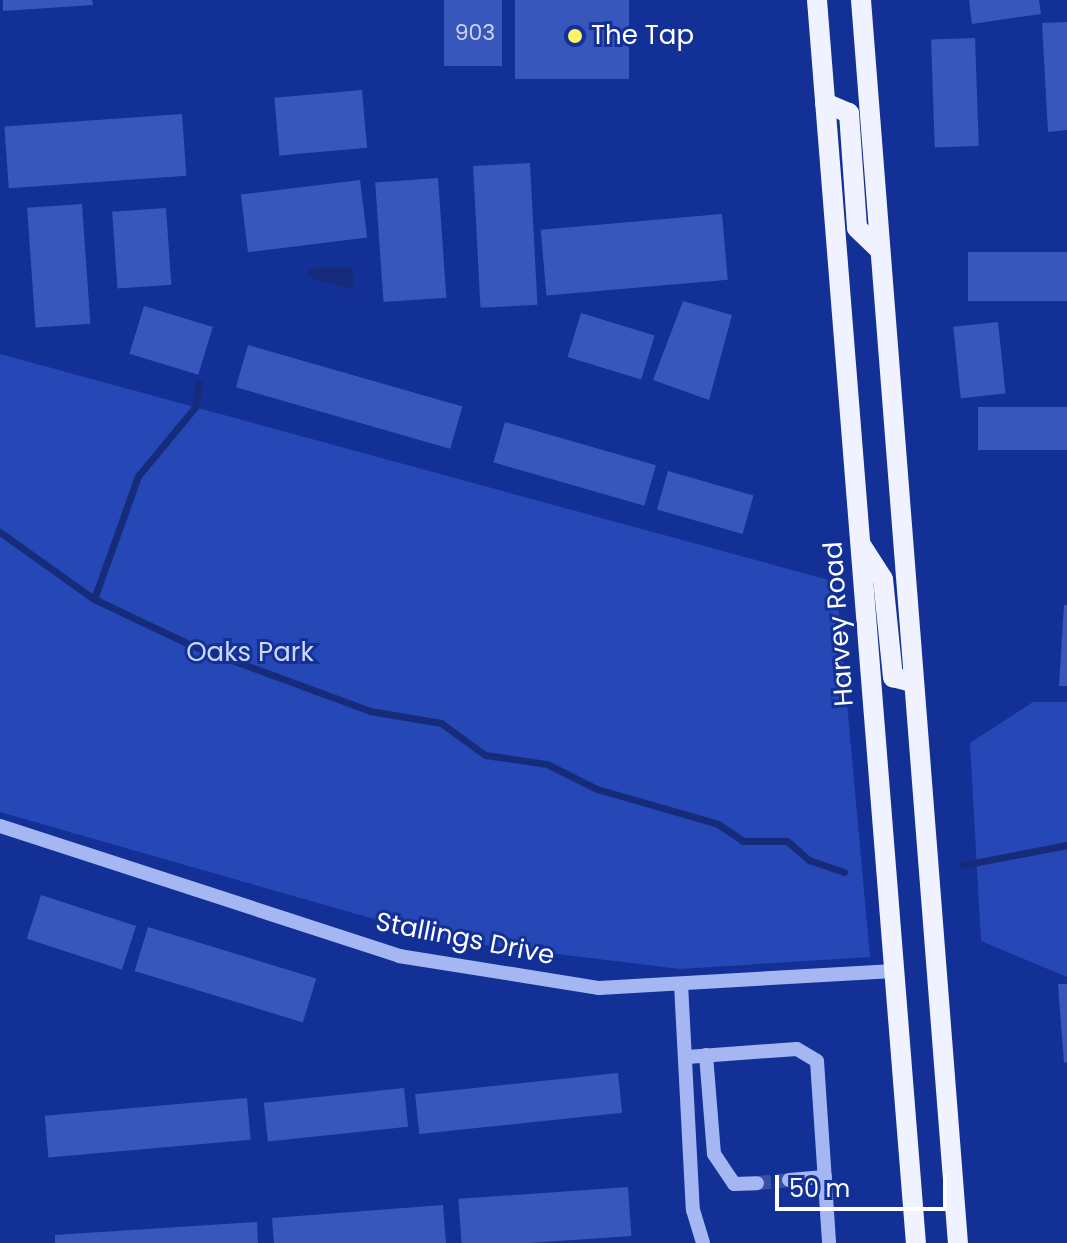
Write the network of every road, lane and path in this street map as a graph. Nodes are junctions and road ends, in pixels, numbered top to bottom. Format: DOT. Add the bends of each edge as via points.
graph roads {
  1 [pos="817,0"];
  2 [pos="861,0"];
  3 [pos="825,103"];
  4 [pos="880,250"];
  5 [pos="859,541"];
  6 [pos="912,682"];
  7 [pos="0,826"];
  8 [pos="890,971"];
  9 [pos="681,984"];
  10 [pos="706,1055"];
  11 [pos="687,1057"];
  12 [pos="825,1177"];
  13 [pos="789,1180"];
  14 [pos="757,1183"];
  15 [pos="703,1243"];
  16 [pos="829,1243"];
  17 [pos="915,1243"];
  18 [pos="958,1243"];
  1 -- 3 [label="main road, Harvey Road"];
  2 -- 4 [label="main road"];
  3 -- 4 [label="main road" via="849,113 857,228"];
  3 -- 5 [label="main road, Harvey Road"];
  4 -- 6 [label="main road"];
  5 -- 6 [label="main road" via="883,579 893,677"];
  5 -- 8 [label="main road, Harvey Road"];
  6 -- 18 [label="main road"];
  7 -- 9 [label="street, Stallings Drive" via="399,956 599,988"];
  8 -- 9 [label="street, Stallings Drive"];
  8 -- 17 [label="main road, Harvey Road"];
  9 -- 11 [label="street"];
  10 -- 11 [label="street"];
  10 -- 12 [label="street" via="797,1049 817,1061"];
  10 -- 14 [label="street" via="714,1154 734,1184"];
  11 -- 15 [label="street" via="693,1210"];
  12 -- 13 [label="street"];
  12 -- 16 [label="street"];
}
